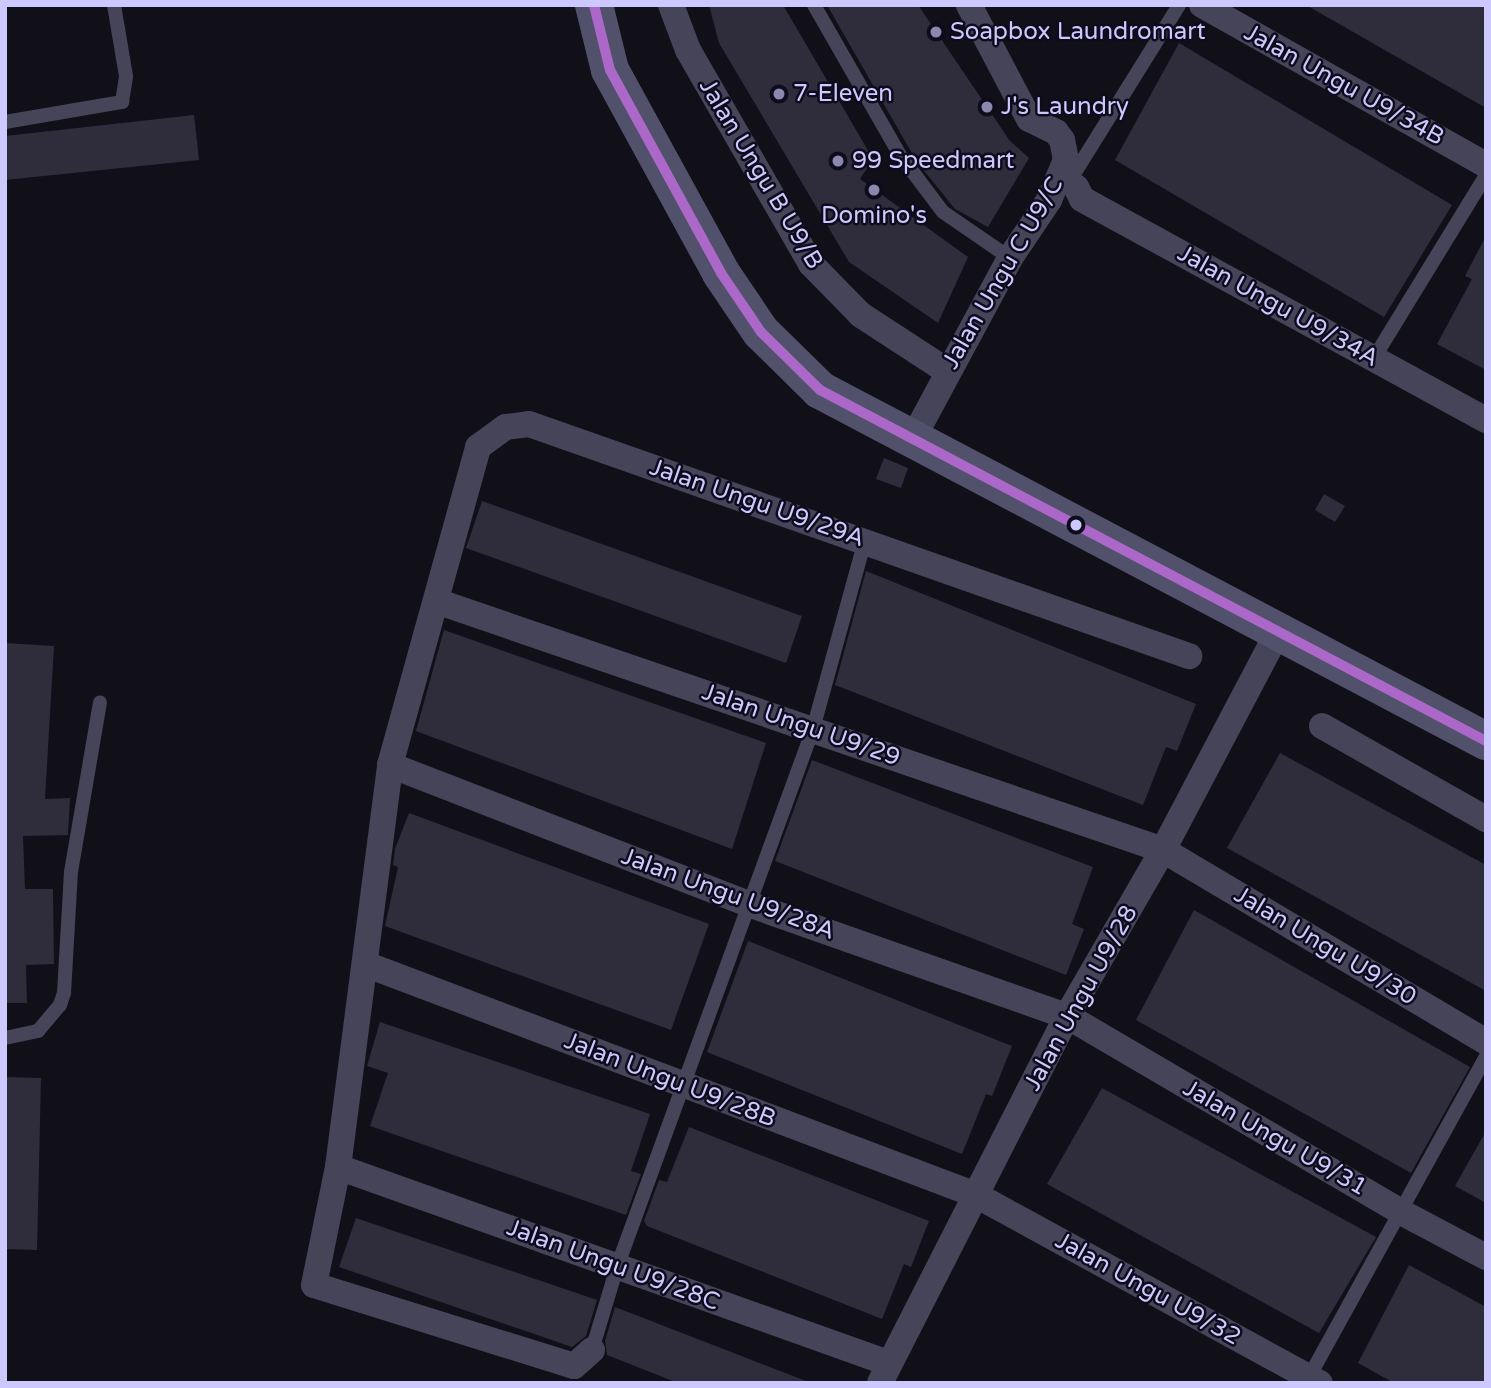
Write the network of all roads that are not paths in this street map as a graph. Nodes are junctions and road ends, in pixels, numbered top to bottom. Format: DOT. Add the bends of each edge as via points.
graph roads {
  1 [pos="114,5"];
  2 [pos="594,5"];
  3 [pos="671,5"];
  4 [pos="814,5"];
  5 [pos="970,5"];
  6 [pos="1179,5"];
  7 [pos="1202,5"];
  8 [pos="5,122"];
  9 [pos="1486,165"];
  10 [pos="1486,175"];
  11 [pos="1076,187"];
  12 [pos="1010,258"];
  13 [pos="1374,358"];
  14 [pos="947,371"];
  15 [pos="1486,420"];
  16 [pos="911,442"];
  17 [pos="865,540"];
  18 [pos="439,602"];
  19 [pos="1276,634"];
  20 [pos="1189,656"];
  21 [pos="100,702"];
  22 [pos="1322,726"];
  23 [pos="813,729"];
  24 [pos="1486,741"];
  25 [pos="390,765"];
  26 [pos="1486,819"];
  27 [pos="1163,850"];
  28 [pos="751,905"];
  29 [pos="365,964"];
  30 [pos="1068,1016"];
  31 [pos="5,1038"];
  32 [pos="1486,1042"];
  33 [pos="1486,1057"];
  34 [pos="684,1085"];
  35 [pos="338,1167"];
  36 [pos="976,1195"];
  37 [pos="1401,1212"];
  38 [pos="1486,1257"];
  39 [pos="617,1267"];
  40 [pos="592,1350"];
  41 [pos="884,1373"];
  42 [pos="1315,1380"];
  1 -- 8 [label="lane" via="126,76 122,102"];
  2 -- 16 [label="street" via="610,70 721,273 761,332 820,390"];
  3 -- 14 [label="street, Jalan Ungu B U9/B" via="688,50 811,264 861,315"];
  4 -- 12 [label="lane" via="900,155 943,212"];
  5 -- 12 [label="street, Jalan Ungu C U9/C" via="1029,118 1056,132 1066,152 1049,200"];
  6 -- 11 [label="lane" via="1074,174"];
  7 -- 9 [label="street, Jalan Ungu U9/34B"];
  10 -- 13 [label="lane"];
  11 -- 13 [label="street, Jalan Ungu U9/34A" via="1082,199"];
  12 -- 14 [label="street, Jalan Ungu C U9/C"];
  13 -- 15 [label="street, Jalan Ungu U9/34A"];
  14 -- 16 [label="street, Jalan Ungu C U9/C"];
  16 -- 19 [label="street"];
  17 -- 18 [label="street, Jalan Ungu U9/29A" via="529,424 506,427 478,447"];
  17 -- 20 [label="street, Jalan Ungu U9/29A"];
  17 -- 23 [label="lane"];
  18 -- 23 [label="street, Jalan Ungu U9/29"];
  18 -- 25 [label="street, Jalan Ungu U9/29A"];
  19 -- 24 [label="street"];
  19 -- 27 [label="street, Jalan Ungu U9/28"];
  21 -- 31 [label="lane" via="71,872 64,993 38,1031"];
  22 -- 26 [label="street"];
  23 -- 27 [label="street, Jalan Ungu U9/29"];
  23 -- 28 [label="lane"];
  25 -- 28 [label="street, Jalan Ungu U9/28A"];
  25 -- 29 [label="street, Jalan Ungu U9/29A"];
  27 -- 30 [label="street, Jalan Ungu U9/28"];
  27 -- 32 [label="street, Jalan Ungu U9/30"];
  28 -- 30 [label="street, Jalan Ungu U9/28A"];
  28 -- 34 [label="lane"];
  29 -- 34 [label="street, Jalan Ungu U9/28B"];
  29 -- 35 [label="street, Jalan Ungu U9/29A"];
  30 -- 36 [label="street, Jalan Ungu U9/28"];
  30 -- 37 [label="street, Jalan Ungu U9/31"];
  33 -- 37 [label="lane"];
  34 -- 36 [label="street, Jalan Ungu U9/28B"];
  34 -- 39 [label="lane"];
  35 -- 39 [label="street, Jalan Ungu U9/28C"];
  35 -- 40 [label="street, Jalan Ungu U9/29A" via="314,1285 574,1366"];
  36 -- 41 [label="street, Jalan Ungu U9/28"];
  36 -- 42 [label="street, Jalan Ungu U9/32"];
  37 -- 38 [label="street, Jalan Ungu U9/31"];
  37 -- 42 [label="lane"];
  39 -- 40 [label="lane"];
  39 -- 41 [label="street, Jalan Ungu U9/28C"];
}
